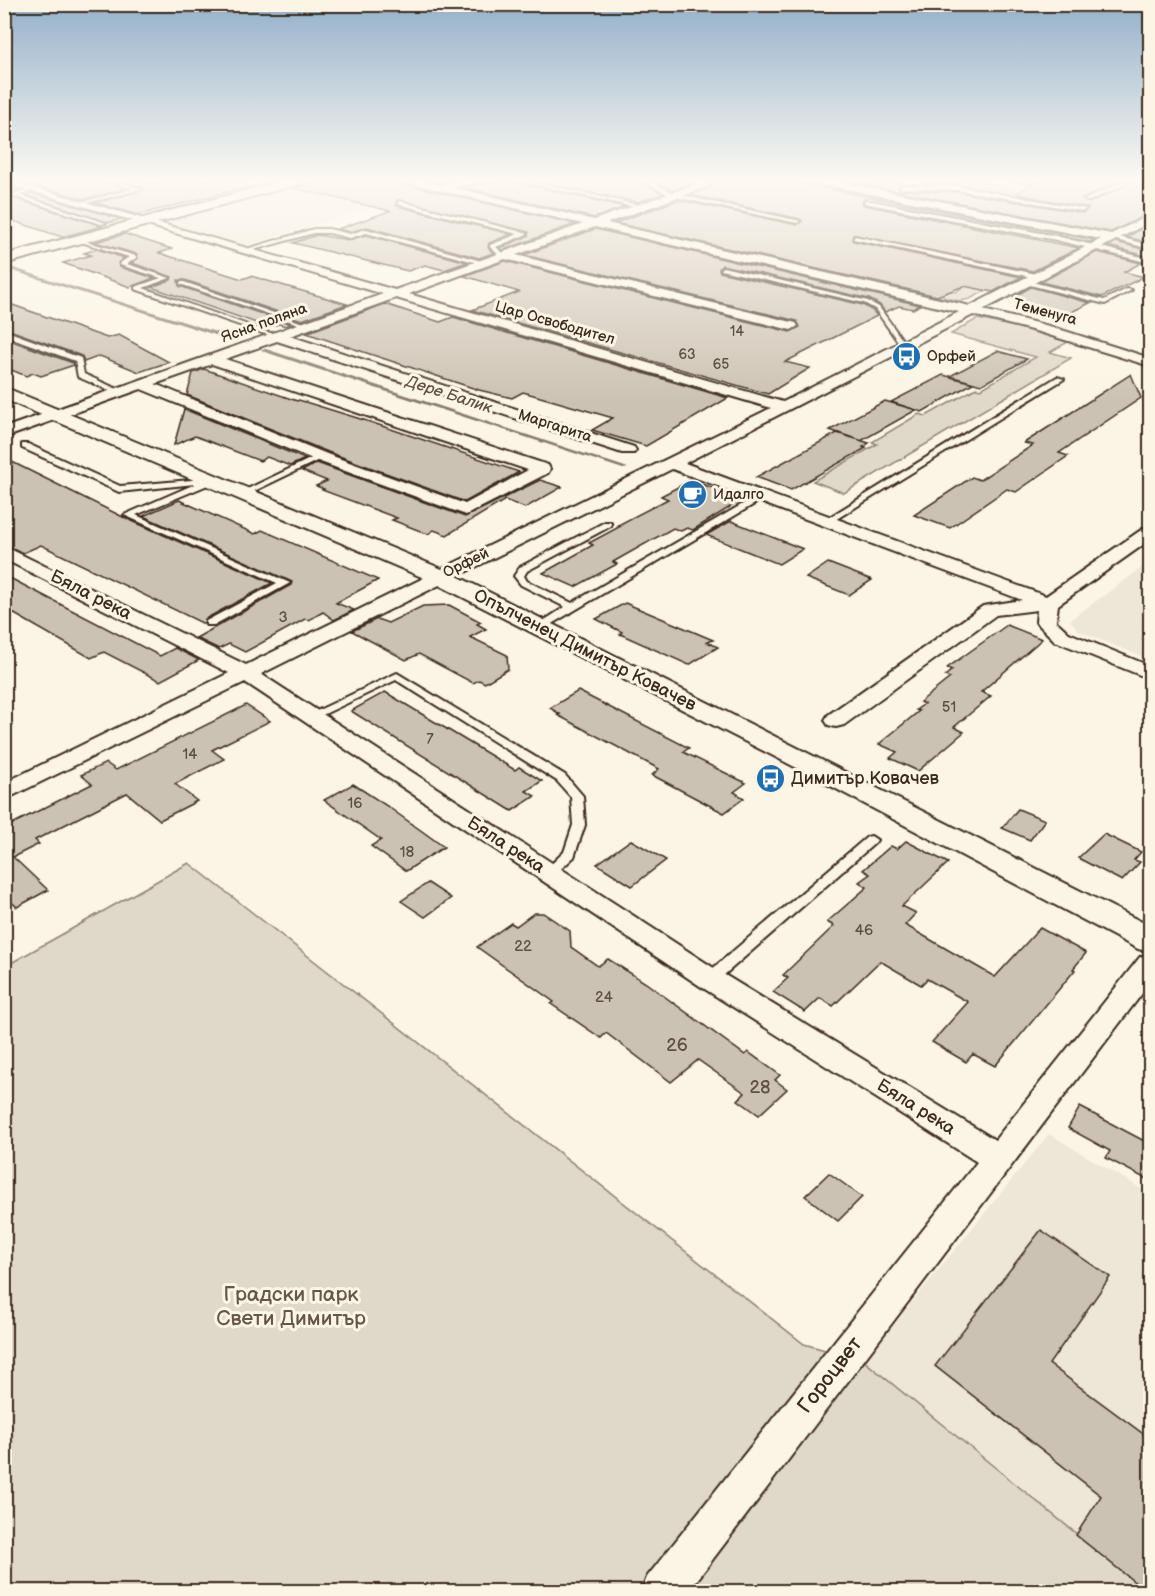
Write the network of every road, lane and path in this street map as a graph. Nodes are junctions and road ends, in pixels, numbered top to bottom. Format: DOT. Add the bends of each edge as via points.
graph roads {
  1 [pos="30,253"];
  2 [pos="124,253"];
  3 [pos="258,253"];
  4 [pos="450,253"];
  5 [pos="506,253"];
  6 [pos="721,253"];
  7 [pos="921,253"];
  8 [pos="1081,253"];
  9 [pos="1116,253"];
  10 [pos="502,255"];
  11 [pos="9,259"];
  12 [pos="1150,261"];
  13 [pos="482,262"];
  14 [pos="723,269"];
  15 [pos="1030,279"];
  16 [pos="182,283"];
  17 [pos="1129,290"];
  18 [pos="393,294"];
  19 [pos="969,310"];
  20 [pos="306,325"];
  21 [pos="791,326"];
  22 [pos="4,332"];
  23 [pos="276,336"];
  24 [pos="903,345"];
  25 [pos="211,359"];
  26 [pos="1150,362"];
  27 [pos="1060,379"];
  28 [pos="141,384"];
  29 [pos="4,392"];
  30 [pos="120,392"];
  31 [pos="785,407"];
  32 [pos="57,414"];
  33 [pos="4,433"];
  34 [pos="25,446"];
  35 [pos="628,450"];
  36 [pos="321,457"];
  37 [pos="670,463"];
  38 [pos="212,480"];
  39 [pos="243,493"];
  40 [pos="760,497"];
  41 [pos="827,521"];
  42 [pos="608,524"];
  43 [pos="1150,532"];
  44 [pos="4,551"];
  45 [pos="439,576"];
  46 [pos="976,577"];
  47 [pos="1048,603"];
  48 [pos="572,607"];
  49 [pos="990,610"];
  50 [pos="210,623"];
  51 [pos="539,627"];
  52 [pos="1062,637"];
  53 [pos="1150,673"];
  54 [pos="245,674"];
  55 [pos="310,717"];
  56 [pos="836,720"];
  57 [pos="4,793"];
  58 [pos="871,840"];
  59 [pos="548,873"];
  60 [pos="1150,940"];
  61 [pos="1150,964"];
  62 [pos="710,978"];
  63 [pos="998,1158"];
  64 [pos="662,1592"];
  1 -- 11 [label="street"];
  2 -- 23 [label="lane" via="135,257 122,264 167,278 137,288"];
  3 -- 18 [label="street, Цар Освободител"];
  4 -- 13 [label="lane"];
  5 -- 10 [label="street, Ясна поляна"];
  6 -- 19 [label="street, Теменуга"];
  7 -- 15 [label="lane"];
  8 -- 15 [label="street, Орфей"];
  9 -- 12 [label="lane"];
  10 -- 13 [label="street, Ясна поляна"];
  10 -- 21 [label="street"];
  13 -- 18 [label="street, Ясна поляна"];
  14 -- 24 [label="lane" via="866,302 877,308"];
  15 -- 17 [label="lane" via="1105,302"];
  15 -- 19 [label="street, Орфей"];
  16 -- 20 [label="lane"];
  18 -- 20 [label="street, Ясна поляна"];
  18 -- 31 [label="street, Цар Освободител"];
  19 -- 24 [label="street, Орфей"];
  19 -- 26 [label="street, Теменуга" via="1044,328"];
  20 -- 23 [label="street, Ясна поляна"];
  22 -- 30 [label="lane" via="78,360 81,375"];
  23 -- 25 [label="street, Ясна поляна"];
  23 -- 35 [label="street, Маргарита"];
  24 -- 31 [label="street, Орфей"];
  25 -- 28 [label="street, Ясна поляна"];
  25 -- 36 [label="street" via="542,469 466,510"];
  27 -- 41 [label="lane"];
  28 -- 30 [label="street, Ясна поляна"];
  28 -- 36 [label="street"];
  29 -- 32 [label="street, Опълченец Димитър Ковачев"];
  30 -- 32 [label="street, Ясна поляна"];
  31 -- 37 [label="street, Орфей"];
  32 -- 33 [label="street, Ясна поляна"];
  32 -- 38 [label="street, Опълченец Димитър Ковачев"];
  34 -- 38 [label="lane" via="119,489"];
  36 -- 39 [label="lane"];
  37 -- 40 [label="street"];
  37 -- 45 [label="street, Орфей"];
  38 -- 39 [label="street, Опълченец Димитър Ковачев"];
  38 -- 50 [label="lane" via="128,515 285,583"];
  39 -- 45 [label="street, Опълченец Димитър Ковачев"];
  40 -- 41 [label="street"];
  40 -- 48 [label="lane"];
  41 -- 46 [label="street"];
  42 -- 48 [label="lane" via="523,569 519,576 524,583"];
  43 -- 47 [label="street"];
  44 -- 54 [label="street, Бяла река"];
  45 -- 51 [label="street, Опълченец Димитър Ковачев"];
  45 -- 54 [label="street, Орфей"];
  46 -- 47 [label="street"];
  46 -- 49 [label="street" via="998,590 997,602"];
  47 -- 49 [label="street"];
  47 -- 52 [label="street" via="1046,622"];
  48 -- 51 [label="lane"];
  49 -- 52 [label="street"];
  49 -- 56 [label="street"];
  51 -- 60 [label="street, Опълченец Димитър Ковачев"];
  52 -- 53 [label="street"];
  54 -- 55 [label="street, Бяла река"];
  54 -- 57 [label="street, Орфей"];
  55 -- 59 [label="street, Бяла река"];
  55 -- 59 [label="lane" via="397,676 561,778 577,796 579,825 570,854"];
  58 -- 62 [label="lane"];
  59 -- 62 [label="street, Бяла река"];
  61 -- 63 [label="street"];
  62 -- 63 [label="street, Бяла река"];
  63 -- 64 [label="street, Гороцвет"];
}
